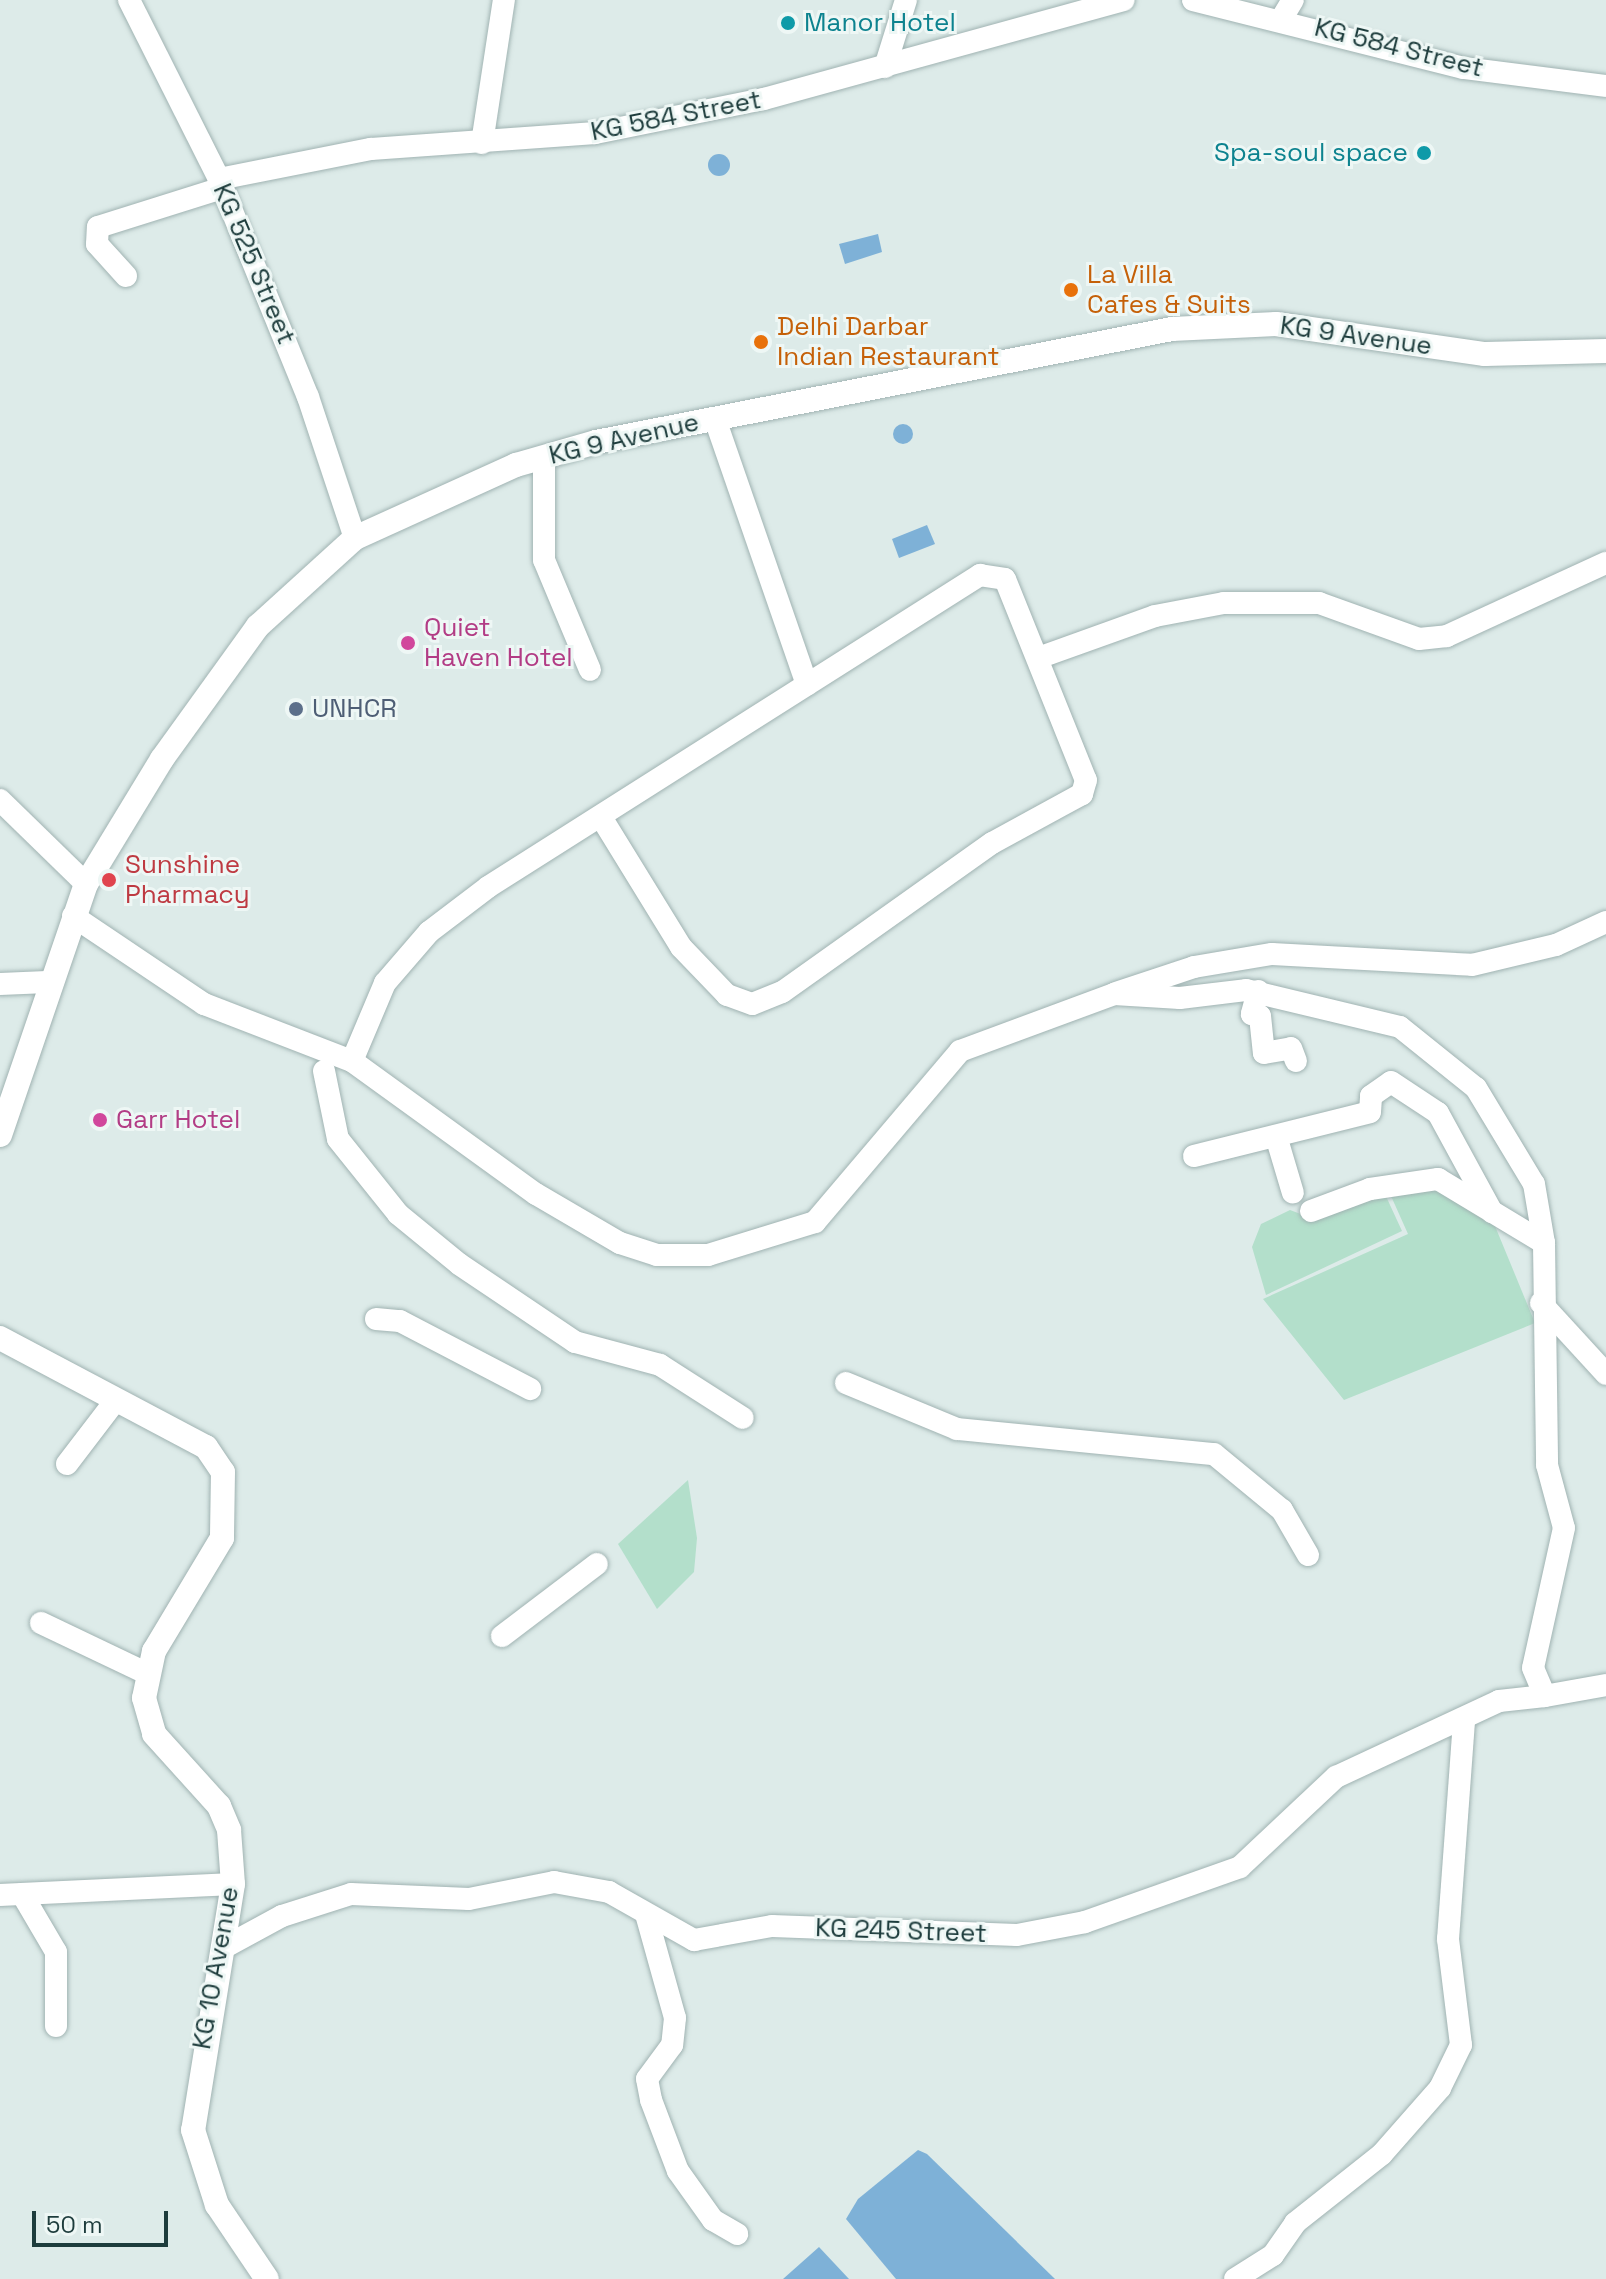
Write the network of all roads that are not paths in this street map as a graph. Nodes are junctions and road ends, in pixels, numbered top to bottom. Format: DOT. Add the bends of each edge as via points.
graph roads {
  1 [pos="129,0"];
  2 [pos="504,0"];
  3 [pos="906,0"];
  4 [pos="1124,0"];
  5 [pos="1193,0"];
  6 [pos="1288,9"];
  7 [pos="885,67"];
  8 [pos="1606,86"];
  9 [pos="482,143"];
  10 [pos="221,184"];
  11 [pos="126,276"];
  12 [pos="1606,351"];
  13 [pos="715,419"];
  14 [pos="544,457"];
  15 [pos="355,538"];
  16 [pos="1606,563"];
  17 [pos="1038,658"];
  18 [pos="590,670"];
  19 [pos="807,685"];
  20 [pos="0,800"];
  21 [pos="601,817"];
  22 [pos="86,884"];
  23 [pos="73,916"];
  24 [pos="1606,922"];
  25 [pos="47,982"];
  26 [pos="0,984"];
  27 [pos="1258,991"];
  28 [pos="1114,994"];
  29 [pos="352,1061"];
  30 [pos="1296,1061"];
  31 [pos="324,1071"];
  32 [pos="0,1135"];
  33 [pos="1276,1136"];
  34 [pos="1194,1156"];
  35 [pos="1293,1193"];
  36 [pos="1311,1211"];
  37 [pos="1492,1212"];
  38 [pos="1544,1243"];
  39 [pos="1541,1303"];
  40 [pos="376,1319"];
  41 [pos="0,1338"];
  42 [pos="1606,1374"];
  43 [pos="846,1383"];
  44 [pos="530,1389"];
  45 [pos="116,1400"];
  46 [pos="743,1418"];
  47 [pos="67,1464"];
  48 [pos="1308,1555"];
  49 [pos="597,1564"];
  50 [pos="41,1623"];
  51 [pos="502,1636"];
  52 [pos="146,1673"];
  53 [pos="1606,1685"];
  54 [pos="1545,1696"];
  55 [pos="1464,1719"];
  56 [pos="233,1884"];
  57 [pos="11,1894"];
  58 [pos="646,1914"];
  59 [pos="223,1948"];
  60 [pos="56,2026"];
  61 [pos="737,2234"];
  62 [pos="267,2279"];
  63 [pos="1235,2279"];
  1 -- 10 [label="street, KG 525 Street"];
  2 -- 9 [label="street"];
  3 -- 7 [label="street"];
  4 -- 7 [label="street, KG 584 Street"];
  5 -- 6 [label="street, KG 584 Street"];
  6 -- 8 [label="street, KG 584 Street" via="1464,68"];
  7 -- 9 [label="street, KG 584 Street" via="595,133"];
  9 -- 10 [label="street, KG 584 Street" via="371,149"];
  10 -- 11 [label="street, KG 584 Street" via="98,227 97,244"];
  10 -- 15 [label="street, KG 525 Street" via="308,397"];
  12 -- 13 [label="main road, KG 9 Avenue" via="1485,354 1236,322"];
  13 -- 14 [label="main road, KG 9 Avenue"];
  13 -- 19 [label="street"];
  14 -- 15 [label="main road, KG 9 Avenue"];
  14 -- 18 [label="street" via="544,560"];
  15 -- 22 [label="main road, KG 9 Avenue" via="258,626 162,759"];
  16 -- 17 [label="street" via="1447,636 1419,639 1319,603 1224,603 1155,616"];
  17 -- 19 [label="street" via="1005,579 990,571"];
  17 -- 21 [label="street" via="1086,780 1082,794 992,843 767,1001 743,1002 709,981 646,896"];
  19 -- 21 [label="street"];
  20 -- 22 [label="street"];
  21 -- 29 [label="street" via="488,887 406,953"];
  22 -- 23 [label="main road, KG 9 Avenue"];
  23 -- 25 [label="main road, KG 9 Avenue"];
  23 -- 29 [label="street" via="204,1004"];
  24 -- 28 [label="street" via="1556,945 1472,965 1272,954 1194,967"];
  25 -- 26 [label="street"];
  25 -- 32 [label="main road, KG 9 Avenue"];
  27 -- 28 [label="street"];
  27 -- 30 [label="street" via="1252,1014 1260,1016 1264,1053 1291,1048"];
  27 -- 38 [label="street" via="1400,1027 1450,1061 1514,1142 1534,1184"];
  28 -- 29 [label="street" via="960,1051 815,1222 708,1255 657,1255 620,1243 536,1194"];
  31 -- 46 [label="street" via="338,1139 398,1214 459,1264 575,1342 660,1365"];
  33 -- 34 [label="street"];
  33 -- 35 [label="street"];
  33 -- 37 [label="street" via="1370,1112 1371,1096 1391,1082 1406,1086 1438,1113"];
  36 -- 37 [label="street" via="1370,1189 1438,1179"];
  37 -- 38 [label="street"];
  38 -- 39 [label="street"];
  39 -- 42 [label="street"];
  39 -- 54 [label="street" via="1547,1465 1564,1528 1532,1659"];
  40 -- 44 [label="street" via="400,1321"];
  41 -- 45 [label="main road, KG 10 Avenue"];
  43 -- 48 [label="street" via="957,1429 1214,1454 1282,1510"];
  45 -- 47 [label="street"];
  45 -- 52 [label="main road, KG 10 Avenue" via="206,1447 228,1496 210,1568 171,1621"];
  49 -- 51 [label="street"];
  50 -- 52 [label="street"];
  52 -- 56 [label="main road, KG 10 Avenue" via="144,1698 154,1734 219,1806 229,1830"];
  53 -- 54 [label="street, KG 245 Street"];
  54 -- 55 [label="street, KG 245 Street" via="1499,1701"];
  55 -- 58 [label="street, KG 245 Street" via="1336,1777 1240,1867 1085,1922 1017,1935 772,1926 694,1940"];
  55 -- 63 [label="street" via="1448,1939 1461,2045 1440,2088 1382,2154 1295,2223 1273,2255"];
  56 -- 57 [label="street"];
  56 -- 59 [label="main road, KG 10 Avenue"];
  57 -- 60 [label="street" via="56,1952"];
  58 -- 59 [label="street, KG 245 Street" via="609,1892 554,1882 469,1899 351,1894 282,1916"];
  58 -- 61 [label="street" via="675,2018 672,2045 647,2079 651,2100 678,2171 713,2220"];
  59 -- 62 [label="main road, KG 10 Avenue" via="193,2130 217,2205"];
}
